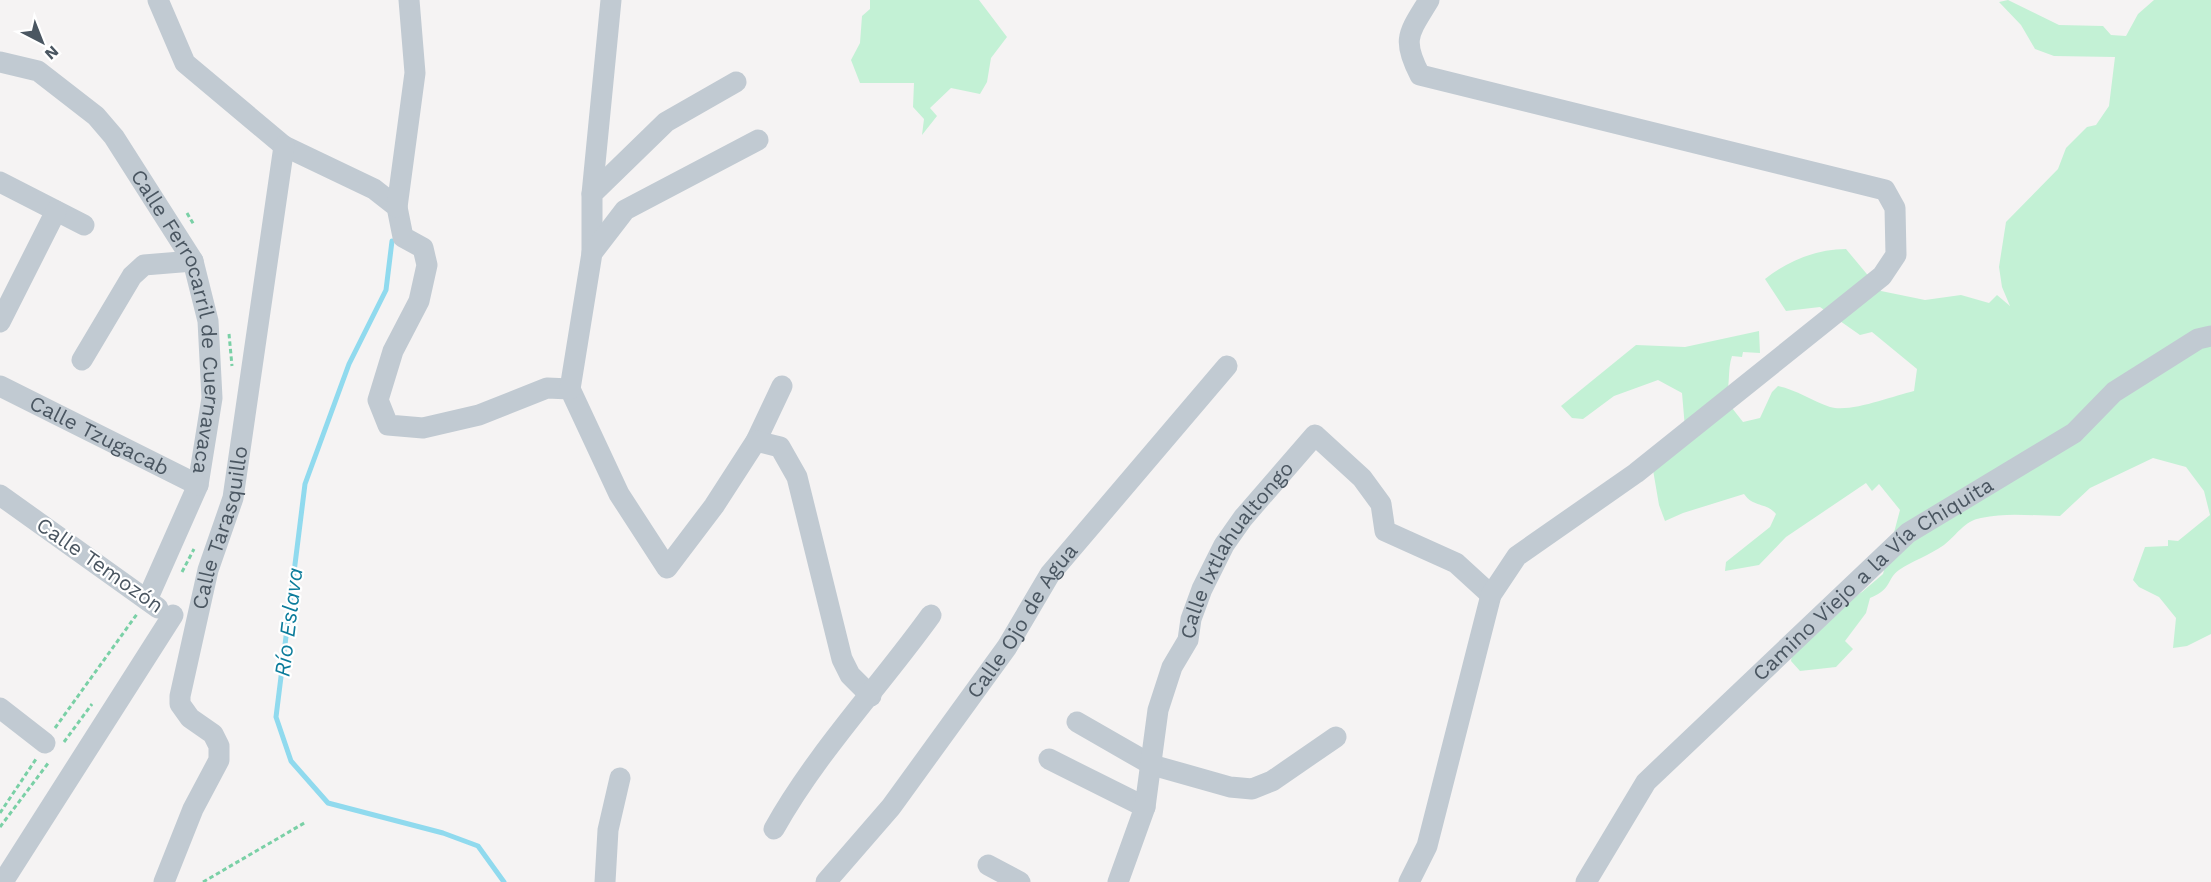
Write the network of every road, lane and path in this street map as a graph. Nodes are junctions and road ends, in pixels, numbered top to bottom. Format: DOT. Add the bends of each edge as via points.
graph roads {
  1 [pos="158,0"];
  2 [pos="409,0"];
  3 [pos="610,0"];
  4 [pos="1429,0"];
  5 [pos="0,62"];
  6 [pos="736,82"];
  7 [pos="758,140"];
  8 [pos="284,146"];
  9 [pos="0,182"];
  10 [pos="591,194"];
  11 [pos="397,207"];
  12 [pos="184,208"];
  13 [pos="56,211"];
  14 [pos="84,225"];
  15 [pos="197,231"];
  16 [pos="592,253"];
  17 [pos="193,261"];
  18 [pos="0,322"];
  19 [pos="228,326"];
  20 [pos="2211,336"];
  21 [pos="82,360"];
  22 [pos="1227,366"];
  23 [pos="232,369"];
  24 [pos="0,386"];
  25 [pos="782,386"];
  26 [pos="570,389"];
  27 [pos="756,441"];
  28 [pos="198,484"];
  29 [pos="0,495"];
  30 [pos="196,545"];
  31 [pos="181,574"];
  32 [pos="1491,595"];
  33 [pos="147,600"];
  34 [pos="173,615"];
  35 [pos="932,615"];
  36 [pos="192,643"];
  37 [pos="98,696"];
  38 [pos="871,696"];
  39 [pos="0,708"];
  40 [pos="1077,722"];
  41 [pos="1336,737"];
  42 [pos="51,751"];
  43 [pos="1049,759"];
  44 [pos="1152,765"];
  45 [pos="620,778"];
  46 [pos="1144,807"];
  47 [pos="0,813"];
  48 [pos="306,822"];
  49 [pos="0,827"];
  50 [pos="774,829"];
  51 [pos="988,865"];
  52 [pos="6,877"];
  53 [pos="164,882"];
  54 [pos="203,882"];
  55 [pos="605,882"];
  56 [pos="826,882"];
  57 [pos="1020,882"];
  58 [pos="1119,882"];
  59 [pos="1409,882"];
  60 [pos="1586,882"];
  1 -- 8 [label="street" via="185,63"];
  2 -- 11 [label="street" via="415,73"];
  3 -- 10 [label="street"];
  4 -- 32 [label="street" via="1409,34 1410,55 1420,75 1885,190 1895,208 1896,255 1882,276 1636,473 1517,556"];
  5 -- 17 [label="street, Calle Ferrocarril de Cuernavaca" via="38,71 96,116 114,137"];
  6 -- 10 [label="street" via="666,122"];
  7 -- 16 [label="street" via="625,210"];
  8 -- 11 [label="street" via="374,189"];
  8 -- 36 [label="street, Calle Tarasquillo" via="233,498 208,570"];
  9 -- 13 [label="street"];
  10 -- 16 [label="street"];
  11 -- 26 [label="street" via="403,237 423,248 427,265 419,301 393,351 378,400 388,425 423,428 479,415 547,388"];
  12 -- 15 [label="path"];
  13 -- 14 [label="street"];
  13 -- 18 [label="street"];
  16 -- 26 [label="street"];
  17 -- 21 [label="street" via="144,265 132,276"];
  17 -- 28 [label="street, Calle Ferrocarril de Cuernavaca" via="208,321 212,398"];
  19 -- 23 [label="path"];
  20 -- 60 [label="street, Camino Viejo a la Vía Chiquita" via="2198,339 2114,392 2074,433 1908,533 1646,782"];
  22 -- 56 [label="street, Calle Ojo de Agua" via="1050,574 1007,647 891,807"];
  24 -- 28 [label="street, Calle Tzugacab"];
  25 -- 27 [label="street"];
  26 -- 27 [label="street" via="619,494 666,568 714,506"];
  27 -- 38 [label="street" via="780,447 797,477 842,659 850,675"];
  28 -- 33 [label="street, Calle Ferrocarril de Cuernavaca"];
  29 -- 33 [label="street, Calle Temozón"];
  30 -- 31 [label="path"];
  32 -- 44 [label="street, Calle Ixtlahualtongo" via="1456,563 1385,531 1381,504 1362,478 1315,435 1224,545 1202,589 1188,640 1172,668 1158,710"];
  32 -- 59 [label="street" via="1427,846"];
  33 -- 34 [label="street, Calle Temozón"];
  33 -- 42 [label="path"];
  34 -- 36 [label="street, Calle Temozón"];
  34 -- 52 [label="street"];
  35 -- 38 [label="street"];
  36 -- 53 [label="street, Calle Tarasquillo" via="180,704 190,718 213,735 219,746 219,760 193,808"];
  37 -- 42 [label="path"];
  38 -- 50 [label="street" via="790,800"];
  39 -- 42 [label="street"];
  40 -- 44 [label="street"];
  41 -- 44 [label="street" via="1272,781 1252,789 1230,787"];
  42 -- 47 [label="path"];
  42 -- 49 [label="path"];
  43 -- 46 [label="street"];
  44 -- 46 [label="street, Calle Ixtlahualtongo"];
  45 -- 55 [label="street" via="608,830"];
  46 -- 58 [label="street, Calle Ixtlahualtongo"];
  48 -- 54 [label="path"];
  51 -- 57 [label="street"];
}
